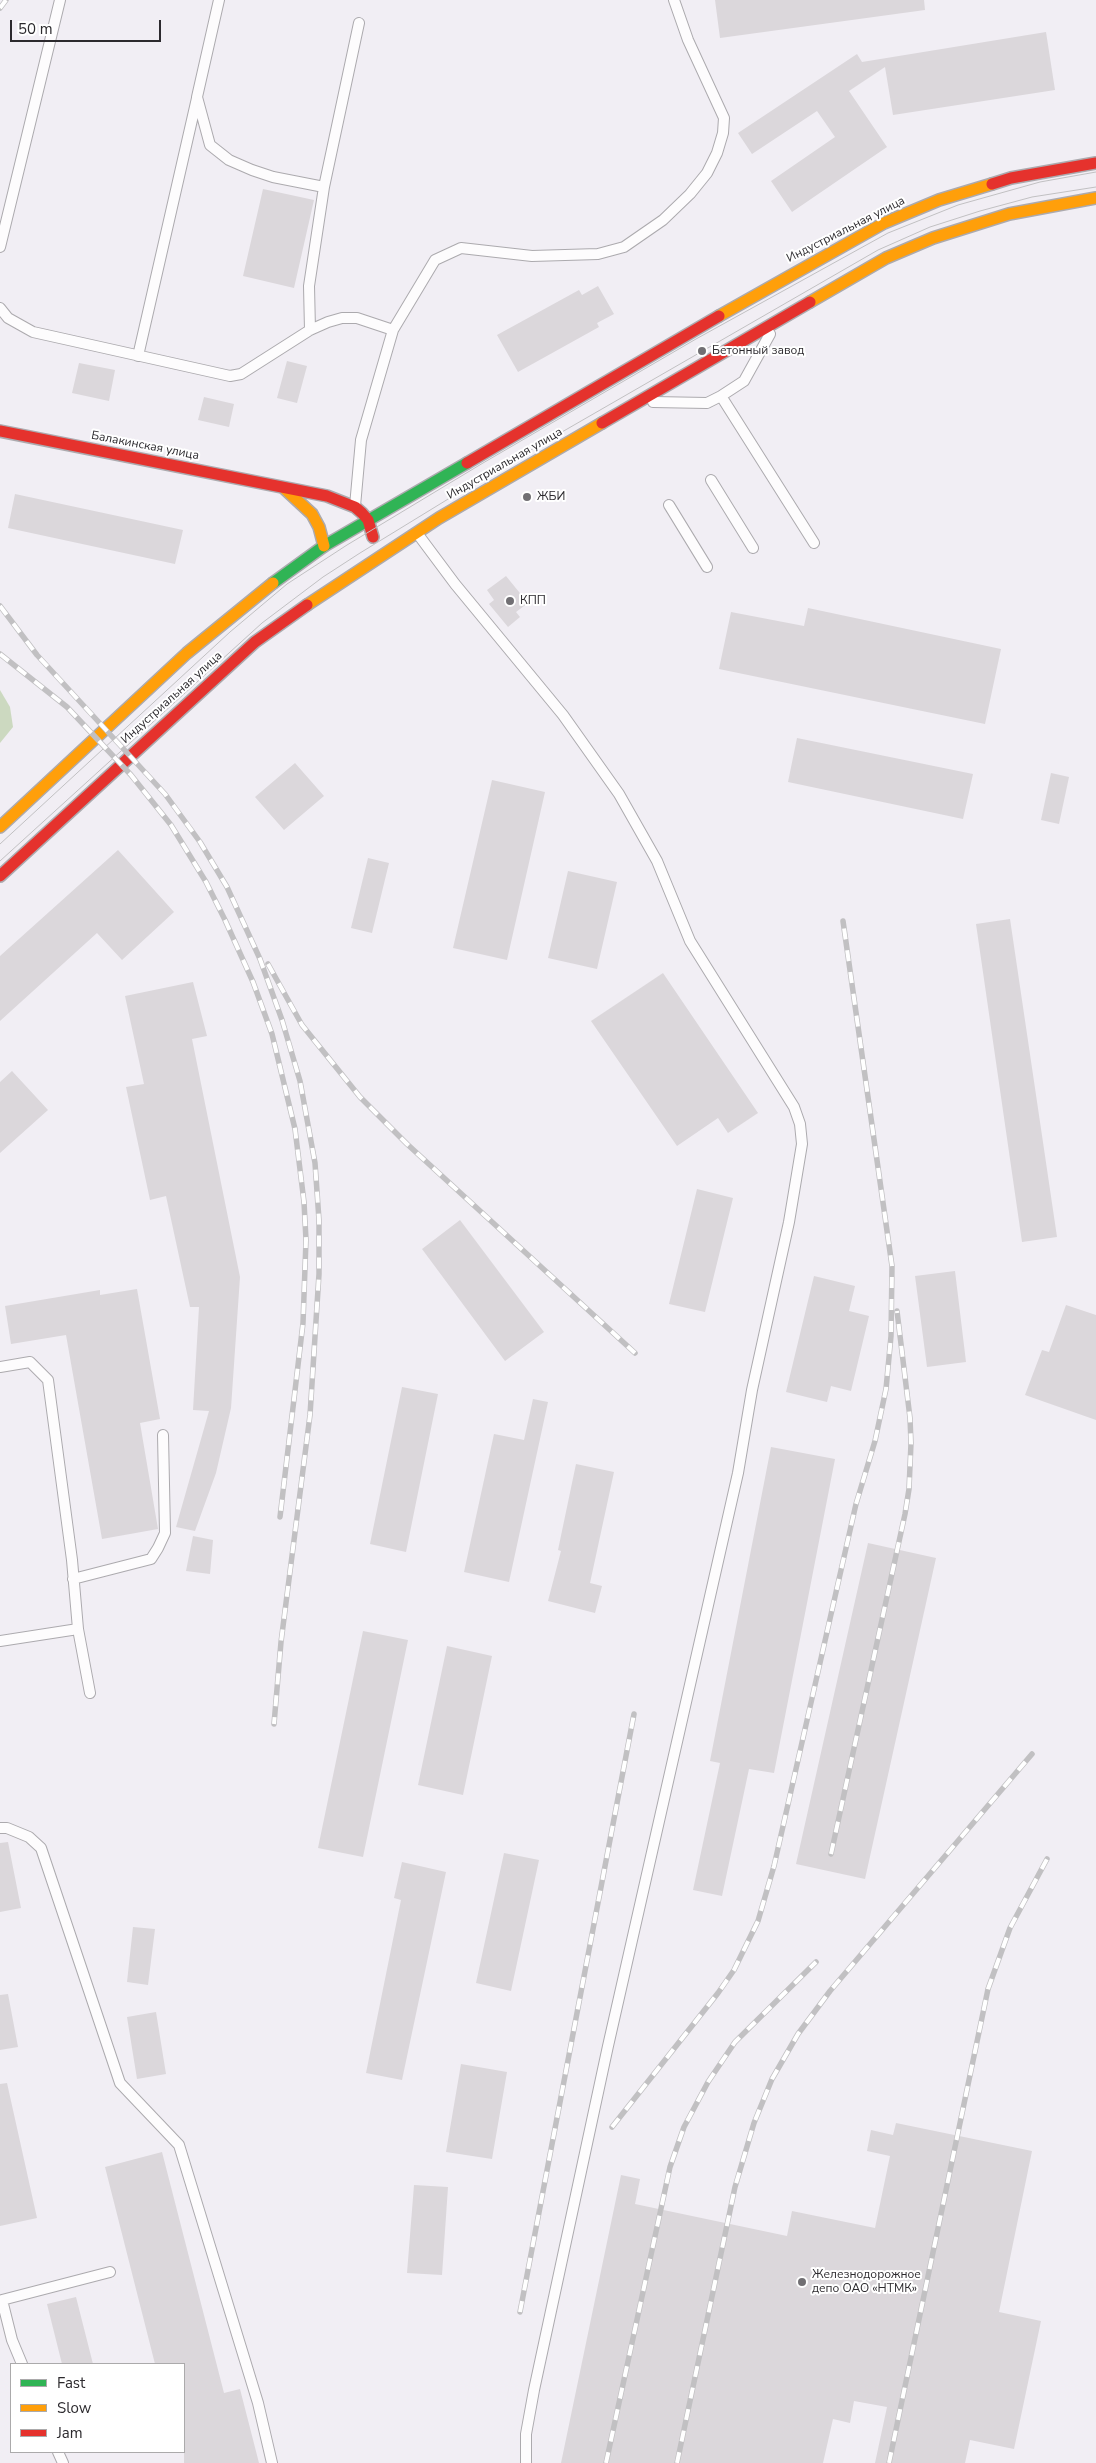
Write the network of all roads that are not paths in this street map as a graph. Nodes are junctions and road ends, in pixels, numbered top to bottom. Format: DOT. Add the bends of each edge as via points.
graph roads {
  1 [pos="60,0"];
  2 [pos="219,0"];
  3 [pos="674,0"];
  4 [pos="359,23"];
  5 [pos="197,97"];
  6 [pos="1096,163"];
  7 [pos="324,187"];
  8 [pos="1096,198"];
  9 [pos="0,248"];
  10 [pos="0,308"];
  11 [pos="778,320"];
  12 [pos="310,330"];
  13 [pos="393,330"];
  14 [pos="138,356"];
  15 [pos="721,396"];
  16 [pos="639,402"];
  17 [pos="0,431"];
  18 [pos="711,480"];
  19 [pos="285,488"];
  20 [pos="669,505"];
  21 [pos="355,507"];
  22 [pos="368,520"];
  23 [pos="417,532"];
  24 [pos="814,543"];
  25 [pos="324,546"];
  26 [pos="753,548"];
  27 [pos="707,567"];
  28 [pos="332,586"];
  29 [pos="0,827"];
  30 [pos="0,876"];
  31 [pos="0,1367"];
  32 [pos="163,1435"];
  33 [pos="73,1579"];
  34 [pos="78,1629"];
  35 [pos="0,1641"];
  36 [pos="90,1693"];
  37 [pos="0,1828"];
  38 [pos="110,2272"];
  39 [pos="1,2300"];
  40 [pos="22,2363"];
  41 [pos="272,2463"];
  42 [pos="526,2463"];
  1 -- 9 [label="lane"];
  2 -- 5 [label="lane"];
  3 -- 13 [label="lane" via="688,40 724,118 717,153 707,173 690,194 642,236 624,247 598,254 532,256 461,248 435,260"];
  4 -- 7 [label="lane"];
  5 -- 7 [label="lane" via="210,145 229,160 273,177"];
  5 -- 14 [label="lane"];
  6 -- 22 [label="main road, Индустриальная улица" via="1012,178 939,200 884,224 813,261"];
  7 -- 12 [label="lane" via="309,286"];
  8 -- 11 [label="main road, Индустриальная улица" via="1009,214 909,247"];
  10 -- 14 [label="lane" via="8,318 33,332"];
  11 -- 15 [label="lane" via="744,381"];
  11 -- 16 [label="main road, Индустриальная улица"];
  12 -- 13 [label="lane" via="342,318 357,318"];
  12 -- 14 [label="lane" via="240,374 230,376"];
  13 -- 21 [label="lane" via="361,440"];
  15 -- 16 [label="lane" via="708,403"];
  15 -- 24 [label="lane"];
  16 -- 23 [label="main road, Индустриальная улица"];
  17 -- 19 [label="main road, Балакинская улица"];
  18 -- 26 [label="lane"];
  19 -- 21 [label="main road, Балакинская улица" via="327,496"];
  19 -- 25 [label="main road" via="312,514"];
  20 -- 27 [label="lane"];
  21 -- 22 [label="main road"];
  22 -- 25 [label="main road, Индустриальная улица"];
  22 -- 28 [label="main road" via="373,536 370,552"];
  23 -- 28 [label="main road, Индустриальная улица"];
  23 -- 42 [label="lane" via="455,584 562,715 619,794 657,861 690,941 794,1106 802,1144 733,1500 606,2055 534,2390 526,2434"];
  25 -- 29 [label="main road, Индустриальная улица" via="256,595 187,653"];
  28 -- 30 [label="main road, Индустриальная улица" via="254,642"];
  31 -- 33 [label="lane" via="30,1362 48,1380"];
  32 -- 33 [label="lane" via="165,1533 158,1548 151,1558"];
  33 -- 34 [label="lane"];
  34 -- 35 [label="lane"];
  34 -- 36 [label="lane"];
  37 -- 41 [label="lane" via="28,1837 41,1848 120,2083 179,2145 258,2403"];
  38 -- 39 [label="lane"];
  39 -- 40 [label="lane"];
}
